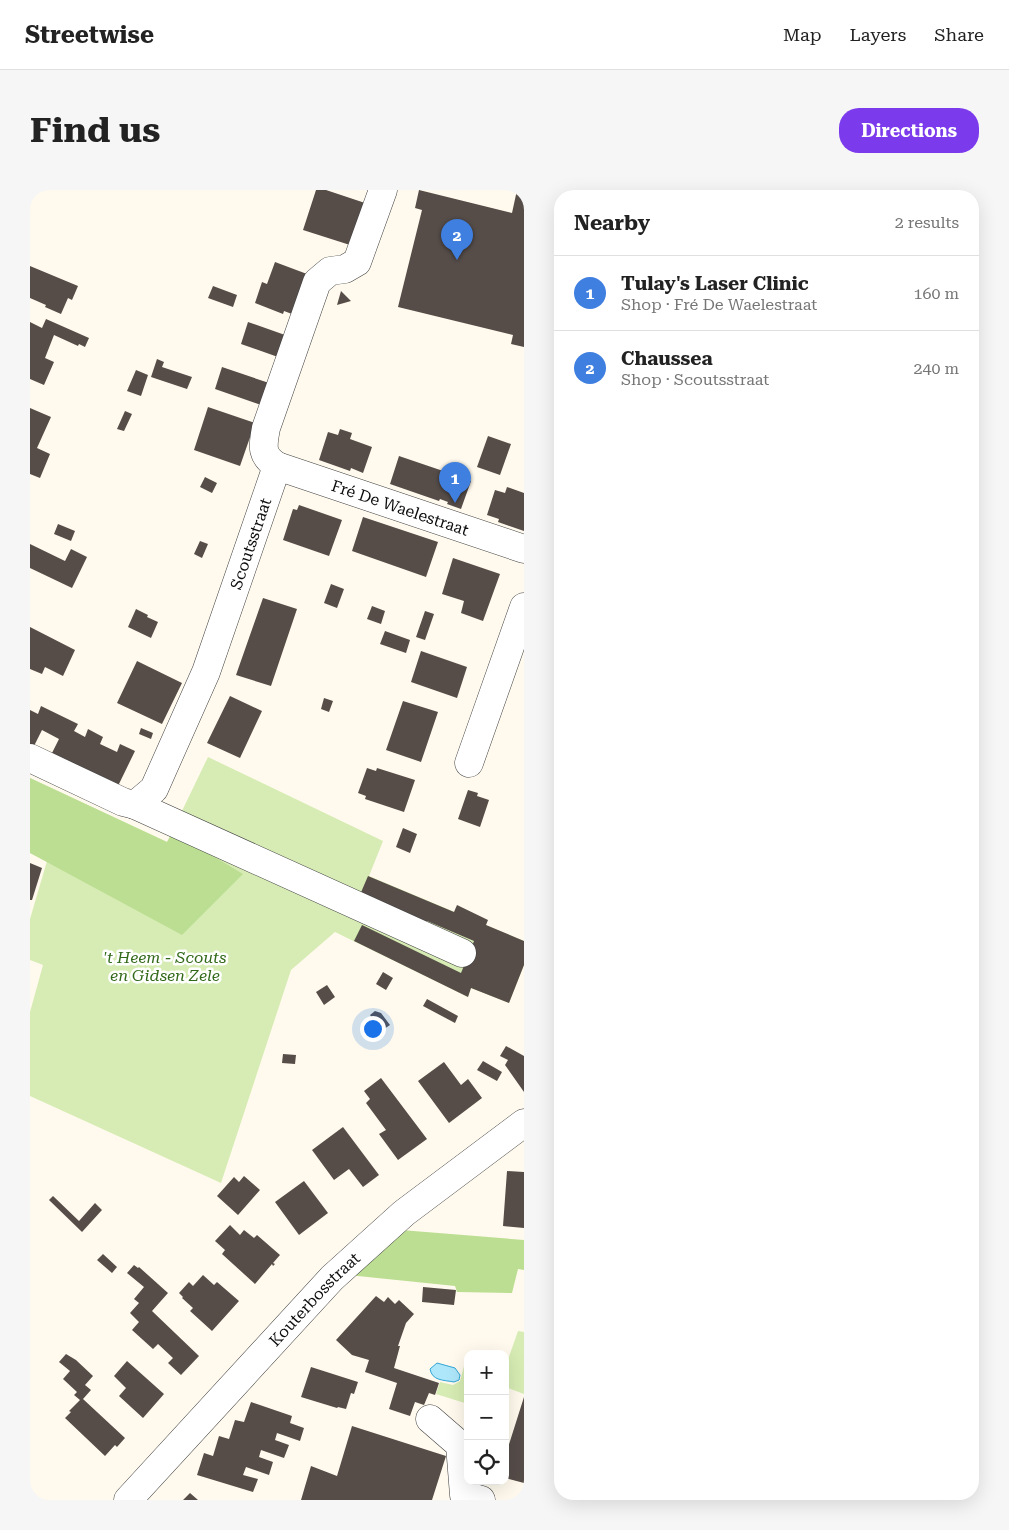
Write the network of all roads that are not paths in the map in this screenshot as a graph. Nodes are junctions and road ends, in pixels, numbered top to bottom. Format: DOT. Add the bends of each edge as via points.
graph roads {
  1 [pos="383,190"];
  2 [pos="277,466"];
  3 [pos="524,549"];
  4 [pos="524,607"];
  5 [pos="30,758"];
  6 [pos="469,763"];
  7 [pos="135,805"];
  8 [pos="462,952"];
  9 [pos="524,1123"];
  10 [pos="430,1419"];
  11 [pos="128,1500"];
  12 [pos="481,1500"];
  1 -- 2 [label="street" via="357,262 330,272 317,282 266,428 263,447 268,460"];
  2 -- 3 [label="street, Fré De Waelestraat"];
  2 -- 7 [label="street, Scoutsstraat" via="206,672 154,789"];
  4 -- 6 [label="street"];
  5 -- 7 [label="street"];
  7 -- 8 [label="street"];
  9 -- 11 [label="street, Kouterbosstraat" via="404,1213 332,1278"];
  10 -- 12 [label="street" via="460,1445 464,1494"];
}
